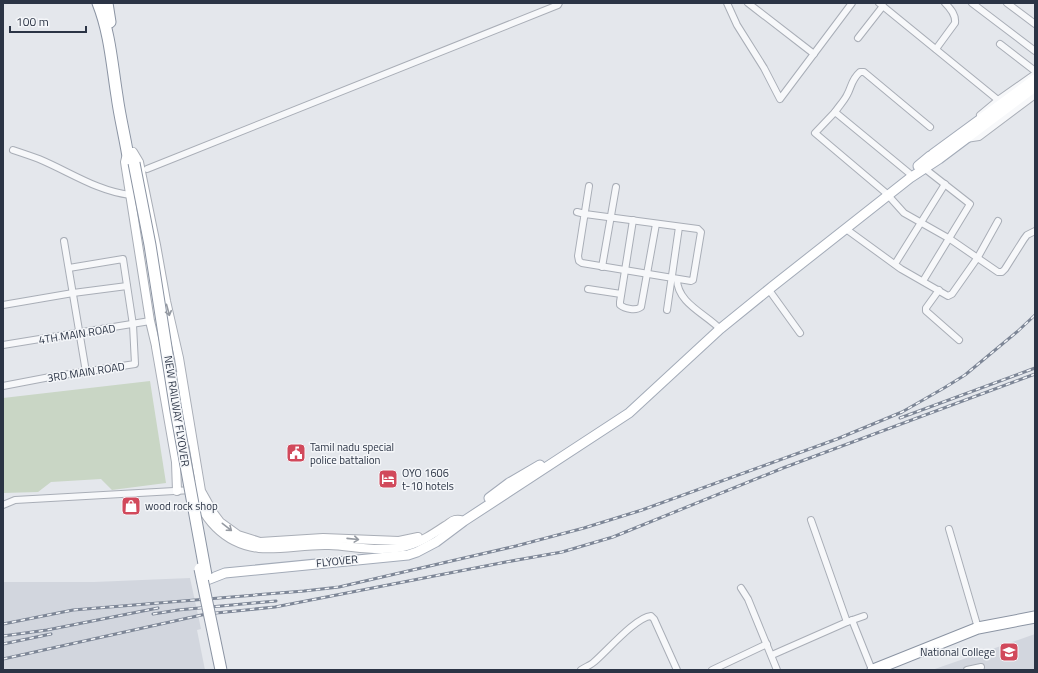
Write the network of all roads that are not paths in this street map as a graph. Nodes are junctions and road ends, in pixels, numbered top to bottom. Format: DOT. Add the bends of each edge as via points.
graph roads {
  1 [pos="101,3"];
  2 [pos="559,3"];
  3 [pos="727,3"];
  4 [pos="748,3"];
  5 [pos="852,3"];
  6 [pos="945,3"];
  7 [pos="972,3"];
  8 [pos="1007,3"];
  9 [pos="881,5"];
  10 [pos="980,6"];
  11 [pos="1035,24"];
  12 [pos="858,38"];
  13 [pos="1000,44"];
  14 [pos="936,49"];
  15 [pos="1035,51"];
  16 [pos="814,54"];
  17 [pos="1035,72"];
  18 [pos="1035,79"];
  19 [pos="1035,88"];
  20 [pos="1035,95"];
  21 [pos="998,100"];
  22 [pos="835,112"];
  23 [pos="930,127"];
  24 [pos="974,128"];
  25 [pos="965,135"];
  26 [pos="13,150"];
  27 [pos="131,158"];
  28 [pos="931,159"];
  29 [pos="924,168"];
  30 [pos="147,169"];
  31 [pos="909,173"];
  32 [pos="945,184"];
  33 [pos="589,186"];
  34 [pos="616,187"];
  35 [pos="887,194"];
  36 [pos="130,195"];
  37 [pos="577,212"];
  38 [pos="585,214"];
  39 [pos="611,217"];
  40 [pos="633,220"];
  41 [pos="998,221"];
  42 [pos="656,224"];
  43 [pos="921,224"];
  44 [pos="679,227"];
  45 [pos="846,229"];
  46 [pos="1035,231"];
  47 [pos="950,239"];
  48 [pos="64,241"];
  49 [pos="978,257"];
  50 [pos="895,264"];
  51 [pos="602,267"];
  52 [pos="69,268"];
  53 [pos="626,271"];
  54 [pos="647,274"];
  55 [pos="674,278"];
  56 [pos="923,281"];
  57 [pos="127,286"];
  58 [pos="588,289"];
  59 [pos="769,290"];
  60 [pos="939,290"];
  61 [pos="73,293"];
  62 [pos="621,294"];
  63 [pos="3,305"];
  64 [pos="667,310"];
  65 [pos="150,321"];
  66 [pos="133,325"];
  67 [pos="719,328"];
  68 [pos="80,333"];
  69 [pos="800,333"];
  70 [pos="959,340"];
  71 [pos="3,345"];
  72 [pos="156,345"];
  73 [pos="179,358"];
  74 [pos="86,372"];
  75 [pos="3,386"];
  76 [pos="198,490"];
  77 [pos="177,491"];
  78 [pos="3,505"];
  79 [pos="811,520"];
  80 [pos="457,523"];
  81 [pos="949,529"];
  82 [pos="204,578"];
  83 [pos="741,588"];
  84 [pos="864,616"];
  85 [pos="1035,617"];
  86 [pos="849,621"];
  87 [pos="1015,624"];
  88 [pos="1035,624"];
  89 [pos="978,628"];
  90 [pos="767,644"];
  91 [pos="772,655"];
  92 [pos="916,656"];
  93 [pos="221,670"];
  94 [pos="224,670"];
  95 [pos="581,670"];
  96 [pos="677,670"];
  97 [pos="712,670"];
  98 [pos="777,670"];
  99 [pos="872,670"];
  100 [pos="886,670"];
  101 [pos="967,670"];
  102 [pos="980,670"];
  1 -- 27 [label="highway"];
  1 -- 27 [label="highway" via="117,97"];
  2 -- 30 [label="street"];
  3 -- 16 [label="street" via="780,99"];
  4 -- 16 [label="street"];
  5 -- 16 [label="street"];
  6 -- 14 [label="street" via="956,19"];
  7 -- 10 [label="street"];
  8 -- 11 [label="street"];
  9 -- 12 [label="street"];
  9 -- 14 [label="street"];
  10 -- 15 [label="street"];
  13 -- 17 [label="street"];
  14 -- 21 [label="street"];
  17 -- 21 [label="street"];
  18 -- 24 [label="main road"];
  19 -- 24 [label="main road"];
  20 -- 25 [label="street" via="979,137"];
  21 -- 25 [label="street" via="971,121"];
  22 -- 23 [label="street" via="856,76 864,72"];
  22 -- 31 [label="street"];
  22 -- 35 [label="street" via="815,133"];
  24 -- 25 [label="main road"];
  25 -- 28 [label="main road"];
  26 -- 36 [label="street" via="39,159 105,190"];
  27 -- 36 [label="street" via="125,162"];
  27 -- 73 [label="street, one-way" via="139,162"];
  27 -- 82 [label="highway, NEW RAILWAY FLYOVER, bridge" via="150,245"];
  27 -- 82 [label="highway, NEW RAILWAY FLYOVER, bridge" via="192,528"];
  28 -- 29 [label="main road"];
  28 -- 31 [label="main road"];
  29 -- 32 [label="street"];
  29 -- 35 [label="main road"];
  31 -- 35 [label="main road"];
  32 -- 43 [label="street"];
  32 -- 47 [label="street" via="970,204"];
  33 -- 38 [label="street"];
  34 -- 39 [label="street"];
  35 -- 43 [label="street" via="904,214"];
  35 -- 45 [label="main road"];
  35 -- 67 [label="main road" via="799,261"];
  36 -- 65 [label="street"];
  37 -- 38 [label="street"];
  38 -- 39 [label="street"];
  38 -- 51 [label="street" via="579,261"];
  39 -- 40 [label="street"];
  39 -- 51 [label="street"];
  40 -- 42 [label="street"];
  40 -- 53 [label="street"];
  41 -- 49 [label="street"];
  42 -- 44 [label="street"];
  42 -- 54 [label="street"];
  43 -- 47 [label="street"];
  43 -- 50 [label="street"];
  44 -- 55 [label="street"];
  44 -- 55 [label="street" via="698,229 700,232 693,280"];
  45 -- 50 [label="street"];
  45 -- 59 [label="main road"];
  46 -- 49 [label="street" via="1027,235 1002,272 998,272"];
  47 -- 49 [label="street"];
  47 -- 56 [label="street"];
  48 -- 52 [label="street"];
  49 -- 60 [label="street" via="950,296"];
  50 -- 56 [label="street"];
  51 -- 53 [label="street"];
  52 -- 57 [label="street, 3RD MAIN ROAD" via="123,259"];
  52 -- 61 [label="street"];
  53 -- 54 [label="street"];
  53 -- 62 [label="street"];
  54 -- 55 [label="street"];
  54 -- 62 [label="street" via="641,307 623,307 620,305"];
  55 -- 64 [label="street"];
  55 -- 67 [label="street" via="684,297"];
  56 -- 60 [label="street"];
  57 -- 61 [label="street"];
  57 -- 66 [label="street, 3RD MAIN ROAD"];
  58 -- 62 [label="street"];
  59 -- 67 [label="main road"];
  59 -- 69 [label="street"];
  60 -- 70 [label="street" via="926,311"];
  61 -- 63 [label="street"];
  61 -- 68 [label="street"];
  65 -- 66 [label="street, 4TH MAIN ROAD"];
  65 -- 72 [label="street"];
  66 -- 68 [label="street, 4TH MAIN ROAD"];
  66 -- 74 [label="street, 3RD MAIN ROAD" via="136,364"];
  67 -- 80 [label="main road, FLYOVER" via="629,413"];
  68 -- 71 [label="street, 4TH MAIN ROAD"];
  68 -- 74 [label="street"];
  72 -- 73 [label="street" via="176,352"];
  72 -- 76 [label="street" via="173,366"];
  72 -- 77 [label="street" via="176,462"];
  73 -- 76 [label="street"];
  74 -- 75 [label="street, 3RD MAIN ROAD"];
  76 -- 77 [label="street"];
  76 -- 80 [label="street" via="224,525 238,535 260,542 324,538 399,541 420,537 447,522"];
  77 -- 78 [label="street" via="15,500"];
  79 -- 86 [label="street"];
  80 -- 82 [label="main road, FLYOVER" via="425,545 407,551 225,570"];
  81 -- 89 [label="street"];
  82 -- 93 [label="highway, NEW RAILWAY FLYOVER, bridge"];
  82 -- 94 [label="highway, NEW RAILWAY FLYOVER"];
  83 -- 90 [label="street"];
  84 -- 86 [label="street"];
  85 -- 87 [label="highway"];
  86 -- 91 [label="street"];
  86 -- 99 [label="street"];
  87 -- 88 [label="highway"];
  87 -- 89 [label="highway"];
  87 -- 92 [label="highway"];
  89 -- 92 [label="highway"];
  90 -- 91 [label="street"];
  90 -- 97 [label="street"];
  91 -- 98 [label="street"];
  92 -- 99 [label="highway"];
  92 -- 100 [label="highway"];
  95 -- 96 [label="street" via="594,662 643,618 651,616"];
  101 -- 102 [label="street" via="981,667"];
}
